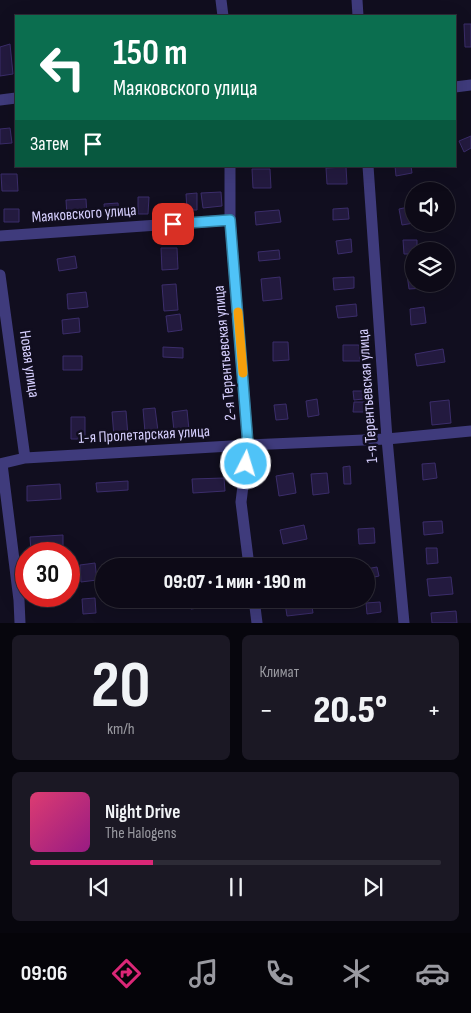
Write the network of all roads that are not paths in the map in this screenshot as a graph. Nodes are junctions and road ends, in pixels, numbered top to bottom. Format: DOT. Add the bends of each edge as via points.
graph roads {
  1 [pos="221,0"];
  2 [pos="357,0"];
  3 [pos="222,15"];
  4 [pos="358,15"];
  5 [pos="471,85"];
  6 [pos="456,87"];
  7 [pos="15,98"];
  8 [pos="0,100"];
  9 [pos="230,167"];
  10 [pos="368,167"];
  11 [pos="230,220"];
  12 [pos="0,236"];
  13 [pos="0,274"];
  14 [pos="471,431"];
  15 [pos="387,439"];
  16 [pos="248,445"];
  17 [pos="25,458"];
  18 [pos="1,464"];
  19 [pos="248,558"];
  20 [pos="255,608"];
  21 [pos="20,623"];
  22 [pos="257,623"];
  23 [pos="404,623"];
  1 -- 3 [label="street"];
  2 -- 4 [label="street"];
  5 -- 6 [label="street"];
  7 -- 8 [label="street"];
  9 -- 11 [label="street, 2-я Терентьевская улица"];
  10 -- 15 [label="street, 1-я Терентьевская улица"];
  11 -- 12 [label="street, Маяковского улица"];
  11 -- 16 [label="street, 2-я Терентьевская улица"];
  13 -- 17 [label="street, Новая улица"];
  14 -- 15 [label="street, 1-я Пролетарская улица"];
  15 -- 16 [label="street, 1-я Пролетарская улица"];
  15 -- 23 [label="street, 1-я Терентьевская улица"];
  16 -- 17 [label="street, 1-я Пролетарская улица"];
  16 -- 19 [label="street, 2-я Терентьевская улица" via="241,502"];
  17 -- 18 [label="street, 1-я Пролетарская улица"];
  18 -- 21 [label="street"];
  20 -- 22 [label="street"];
}
